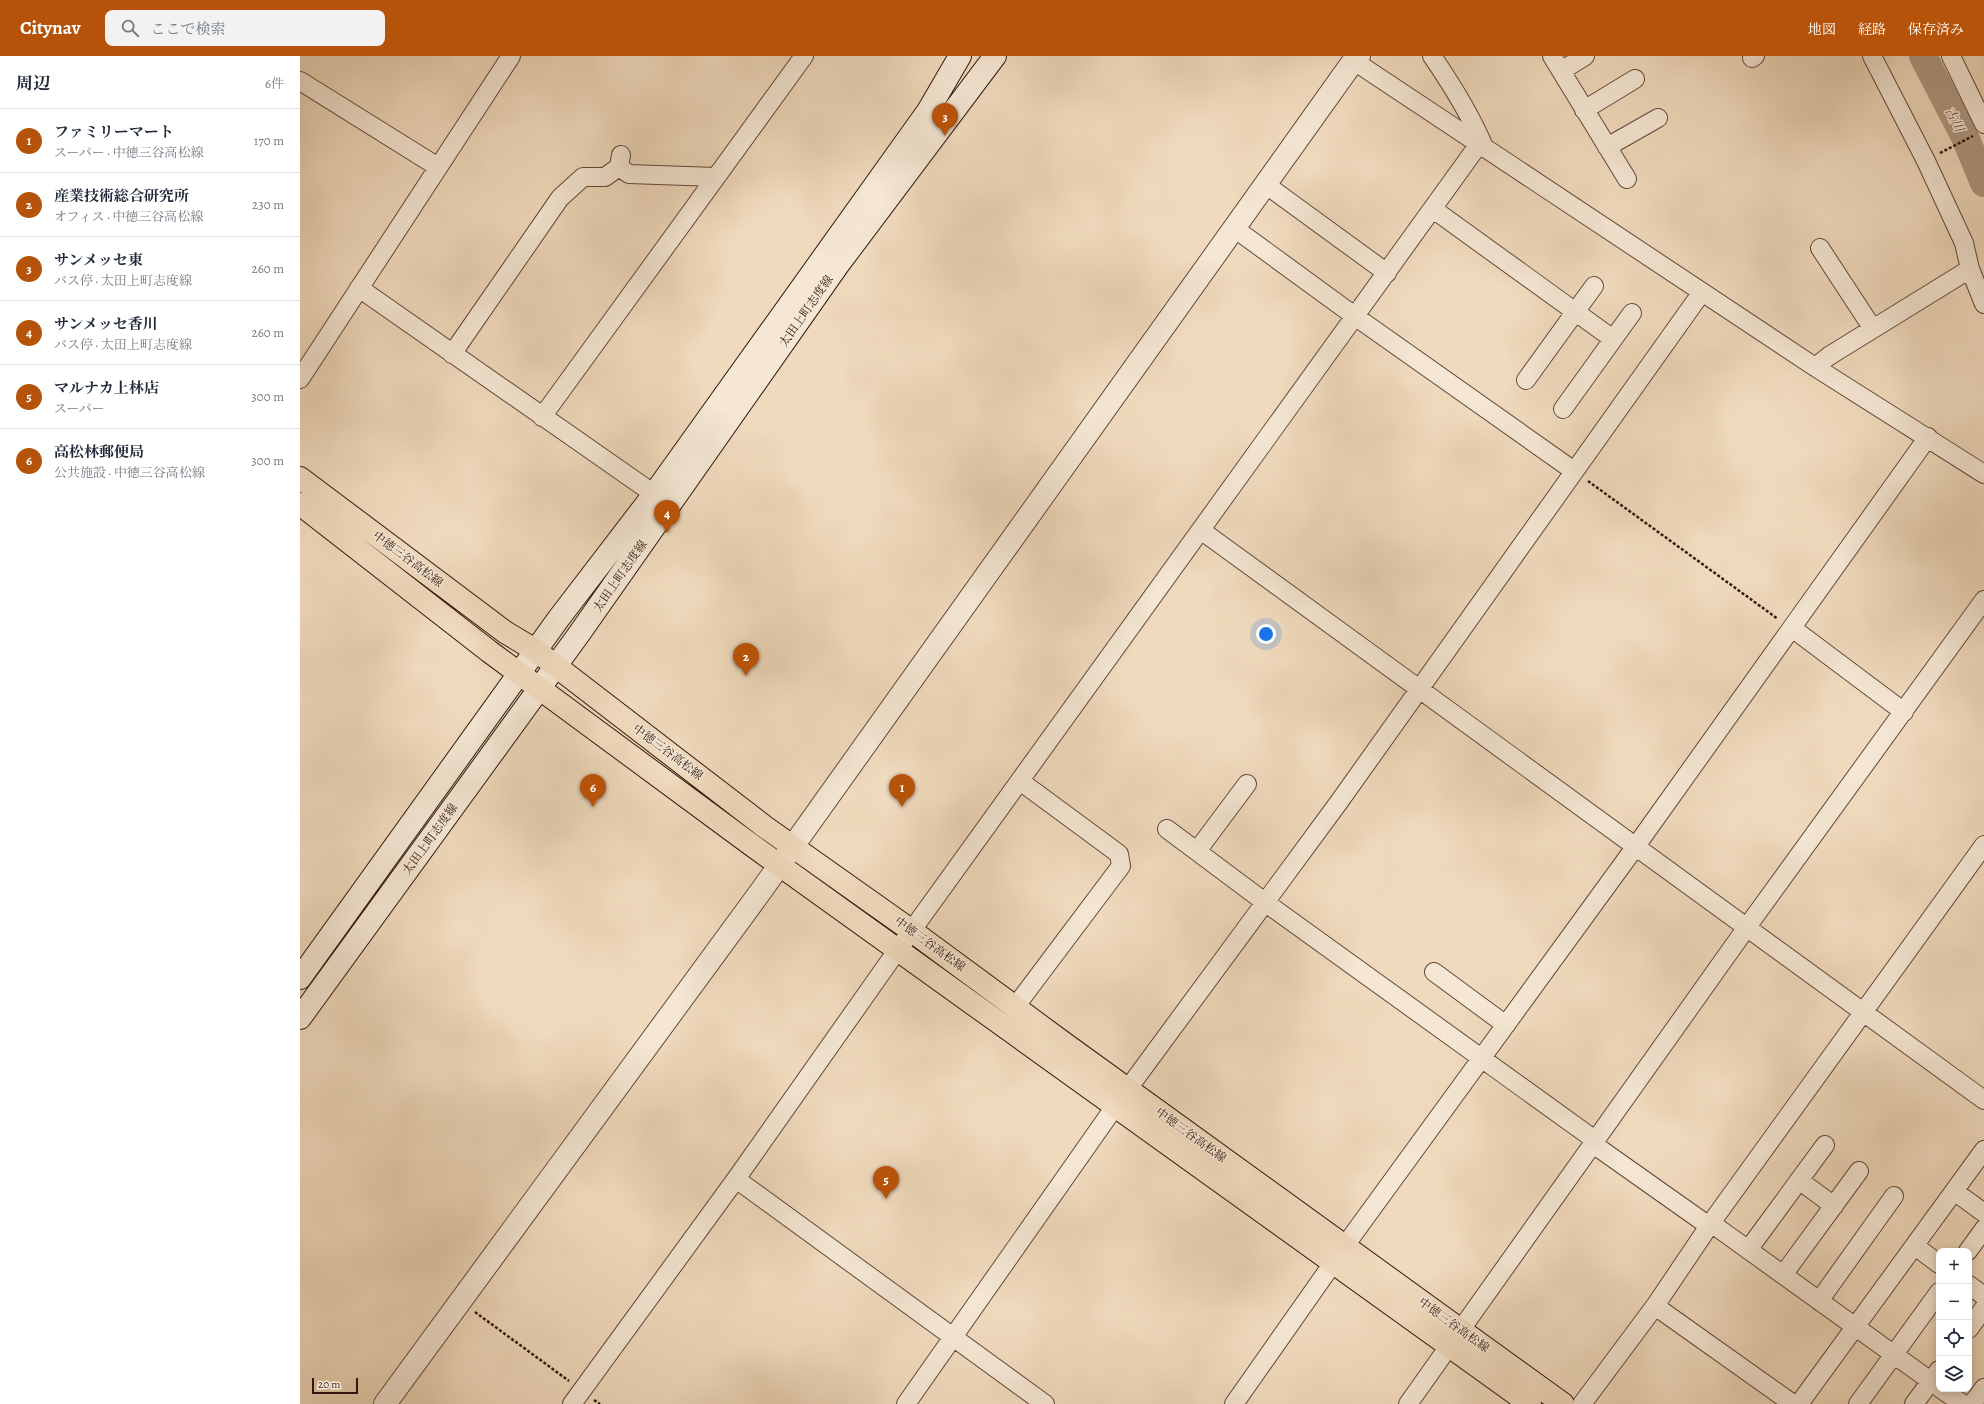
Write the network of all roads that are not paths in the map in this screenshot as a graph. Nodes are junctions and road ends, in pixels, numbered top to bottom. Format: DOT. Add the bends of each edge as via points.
graph roads {
  1 [pos="511,56"];
  2 [pos="804,56"];
  3 [pos="960,56"];
  4 [pos="995,56"];
  5 [pos="1432,56"];
  6 [pos="1585,56"];
  7 [pos="1872,56"];
  8 [pos="1951,56"];
  9 [pos="1352,59"];
  10 [pos="1556,63"];
  11 [pos="1635,79"];
  12 [pos="300,81"];
  13 [pos="1584,110"];
  14 [pos="1658,118"];
  15 [pos="1981,129"];
  16 [pos="1482,146"];
  17 [pos="1607,147"];
  18 [pos="438,167"];
  19 [pos="716,177"];
  20 [pos="1627,180"];
  21 [pos="1265,184"];
  22 [pos="1434,209"];
  23 [pos="1234,228"];
  24 [pos="1820,248"];
  25 [pos="1970,269"];
  26 [pos="1387,273"];
  27 [pos="1594,286"];
  28 [pos="359,288"];
  29 [pos="1702,292"];
  30 [pos="1984,304"];
  31 [pos="1575,312"];
  32 [pos="1632,313"];
  33 [pos="1356,317"];
  34 [pos="1873,329"];
  35 [pos="1614,339"];
  36 [pos="452,354"];
  37 [pos="1815,367"];
  38 [pos="300,379"];
  39 [pos="1526,380"];
  40 [pos="1563,409"];
  41 [pos="542,417"];
  42 [pos="1928,437"];
  43 [pos="1574,471"];
  44 [pos="1984,474"];
  45 [pos="300,478"];
  46 [pos="654,494"];
  47 [pos="300,504"];
  48 [pos="1202,531"];
  49 [pos="1984,600"];
  50 [pos="1792,628"];
  51 [pos="535,650"];
  52 [pos="555,667"];
  53 [pos="520,673"];
  54 [pos="1418,688"];
  55 [pos="540,689"];
  56 [pos="1904,712"];
  57 [pos="1020,781"];
  58 [pos="1247,784"];
  59 [pos="1167,829"];
  60 [pos="1984,845"];
  61 [pos="793,846"];
  62 [pos="1636,846"];
  63 [pos="1197,851"];
  64 [pos="779,865"];
  65 [pos="1266,903"];
  66 [pos="1747,927"];
  67 [pos="912,931"];
  68 [pos="897,951"];
  69 [pos="1434,972"];
  70 [pos="300,978"];
  71 [pos="1015,1007"];
  72 [pos="1865,1012"];
  73 [pos="300,1018"];
  74 [pos="1506,1025"];
  75 [pos="1482,1058"];
  76 [pos="1122,1097"];
  77 [pos="1984,1100"];
  78 [pos="1594,1142"];
  79 [pos="1825,1145"];
  80 [pos="1984,1150"];
  81 [pos="1859,1171"];
  82 [pos="736,1179"];
  83 [pos="1799,1180"];
  84 [pos="1954,1191"];
  85 [pos="1894,1196"];
  86 [pos="1834,1206"];
  87 [pos="1984,1213"];
  88 [pos="1710,1225"];
  89 [pos="1984,1230"];
  90 [pos="1915,1246"];
  91 [pos="1970,1248"];
  92 [pos="1748,1250"];
  93 [pos="1339,1255"];
  94 [pos="1936,1262"];
  95 [pos="1783,1275"];
  96 [pos="1972,1287"];
  97 [pos="1936,1296"];
  98 [pos="1984,1296"];
  99 [pos="1819,1301"];
  100 [pos="1655,1306"];
  101 [pos="1984,1308"];
  102 [pos="1972,1325"];
  103 [pos="1856,1327"];
  104 [pos="954,1338"];
  105 [pos="1455,1338"];
  106 [pos="1894,1355"];
  107 [pos="1936,1381"];
  108 [pos="1936,1384"];
  109 [pos="1984,1388"];
  110 [pos="1949,1392"];
  111 [pos="577,1397"];
  112 [pos="384,1404"];
  113 [pos="906,1404"];
  114 [pos="1045,1404"];
  115 [pos="1234,1404"];
  116 [pos="1408,1404"];
  117 [pos="1530,1404"];
  118 [pos="1563,1404"];
  119 [pos="1582,1404"];
  120 [pos="1793,1404"];
  121 [pos="1799,1404"];
  122 [pos="1858,1404"];
  123 [pos="1914,1404"];
  124 [pos="1963,1404"];
  125 [pos="1972,1404"];
  1 -- 18 [label="street"];
  2 -- 19 [label="street"];
  3 -- 46 [label="main road, 太田上町志度線" via="928,111"];
  4 -- 52 [label="main road, 太田上町志度線" via="838,265"];
  5 -- 16 [label="street" via="1472,118"];
  6 -- 10 [label="street"];
  7 -- 25 [label="street" via="1926,161 1964,243"];
  8 -- 15 [label="street"];
  9 -- 16 [label="street"];
  9 -- 21 [label="main road"];
  10 -- 13 [label="street"];
  11 -- 13 [label="street"];
  12 -- 18 [label="street"];
  13 -- 17 [label="street"];
  14 -- 17 [label="street"];
  16 -- 22 [label="street"];
  16 -- 29 [label="street"];
  17 -- 20 [label="street"];
  18 -- 28 [label="street"];
  19 -- 36 [label="street" via="629,174 620,161 605,177 583,176 560,198"];
  19 -- 41 [label="street"];
  21 -- 23 [label="main road"];
  21 -- 26 [label="street"];
  22 -- 26 [label="street"];
  22 -- 31 [label="street"];
  23 -- 33 [label="street"];
  23 -- 61 [label="main road"];
  24 -- 34 [label="street"];
  25 -- 30 [label="street"];
  25 -- 34 [label="street"];
  26 -- 33 [label="street"];
  27 -- 31 [label="street"];
  28 -- 36 [label="street"];
  28 -- 38 [label="street"];
  29 -- 37 [label="street"];
  29 -- 43 [label="street"];
  31 -- 35 [label="street"];
  31 -- 39 [label="street"];
  32 -- 35 [label="street"];
  33 -- 43 [label="street"];
  33 -- 48 [label="street"];
  34 -- 37 [label="street"];
  35 -- 40 [label="street"];
  36 -- 41 [label="street"];
  37 -- 42 [label="street"];
  41 -- 46 [label="street"];
  42 -- 44 [label="street"];
  42 -- 50 [label="street"];
  43 -- 54 [label="street"];
  45 -- 51 [label="main road, 中徳三谷高松線" via="505,632"];
  46 -- 51 [label="main road, 太田上町志度線"];
  47 -- 53 [label="main road, 中徳三谷高松線"];
  48 -- 54 [label="street"];
  48 -- 57 [label="street"];
  49 -- 56 [label="street"];
  50 -- 56 [label="street"];
  50 -- 62 [label="street"];
  51 -- 52 [label="main road, 中徳三谷高松線"];
  51 -- 53 [label="main road, 太田上町志度線"];
  52 -- 55 [label="main road, 太田上町志度線"];
  52 -- 61 [label="main road, 中徳三谷高松線"];
  53 -- 55 [label="main road, 中徳三谷高松線"];
  53 -- 70 [label="main road, 太田上町志度線"];
  54 -- 62 [label="street"];
  54 -- 65 [label="street"];
  55 -- 64 [label="main road, 中徳三谷高松線"];
  55 -- 73 [label="main road, 太田上町志度線"];
  56 -- 66 [label="street"];
  57 -- 67 [label="street"];
  57 -- 71 [label="street" via="1119,854 1121,866"];
  58 -- 63 [label="street"];
  59 -- 63 [label="street"];
  60 -- 72 [label="street"];
  61 -- 64 [label="main road"];
  61 -- 67 [label="main road, 中徳三谷高松線"];
  62 -- 66 [label="street"];
  62 -- 74 [label="street"];
  63 -- 65 [label="street"];
  64 -- 68 [label="main road, 中徳三谷高松線"];
  64 -- 112 [label="main road"];
  65 -- 75 [label="street"];
  65 -- 76 [label="street"];
  66 -- 72 [label="street"];
  66 -- 78 [label="street"];
  67 -- 68 [label="street"];
  67 -- 71 [label="main road, 中徳三谷高松線"];
  68 -- 76 [label="main road, 中徳三谷高松線"];
  68 -- 82 [label="street"];
  69 -- 74 [label="street"];
  71 -- 76 [label="main road, 中徳三谷高松線"];
  72 -- 77 [label="street"];
  72 -- 88 [label="street"];
  74 -- 75 [label="street"];
  75 -- 78 [label="street"];
  75 -- 93 [label="street"];
  76 -- 93 [label="main road, 中徳三谷高松線"];
  76 -- 104 [label="street"];
  78 -- 88 [label="street"];
  78 -- 105 [label="street"];
  79 -- 83 [label="street"];
  80 -- 84 [label="street"];
  81 -- 86 [label="street"];
  82 -- 104 [label="street"];
  82 -- 111 [label="street"];
  83 -- 86 [label="street"];
  83 -- 92 [label="street"];
  84 -- 87 [label="street"];
  84 -- 90 [label="street"];
  85 -- 99 [label="street"];
  86 -- 95 [label="street"];
  88 -- 92 [label="street"];
  88 -- 100 [label="street"];
  89 -- 91 [label="street"];
  90 -- 94 [label="street"];
  90 -- 103 [label="street"];
  92 -- 95 [label="street"];
  93 -- 105 [label="main road, 中徳三谷高松線"];
  93 -- 115 [label="street"];
  95 -- 99 [label="street"];
  96 -- 98 [label="street"];
  97 -- 106 [label="street"];
  99 -- 103 [label="street"];
  100 -- 119 [label="street"];
  100 -- 120 [label="street"];
  101 -- 102 [label="street"];
  103 -- 106 [label="street"];
  103 -- 121 [label="street"];
  104 -- 113 [label="street"];
  104 -- 114 [label="street"];
  105 -- 116 [label="street"];
  105 -- 117 [label="main road, 中徳三谷高松線"];
  105 -- 118 [label="main road, 中徳三谷高松線"];
  106 -- 107 [label="street"];
  106 -- 122 [label="street"];
  108 -- 123 [label="street"];
  109 -- 125 [label="street"];
  110 -- 124 [label="street"];
}
